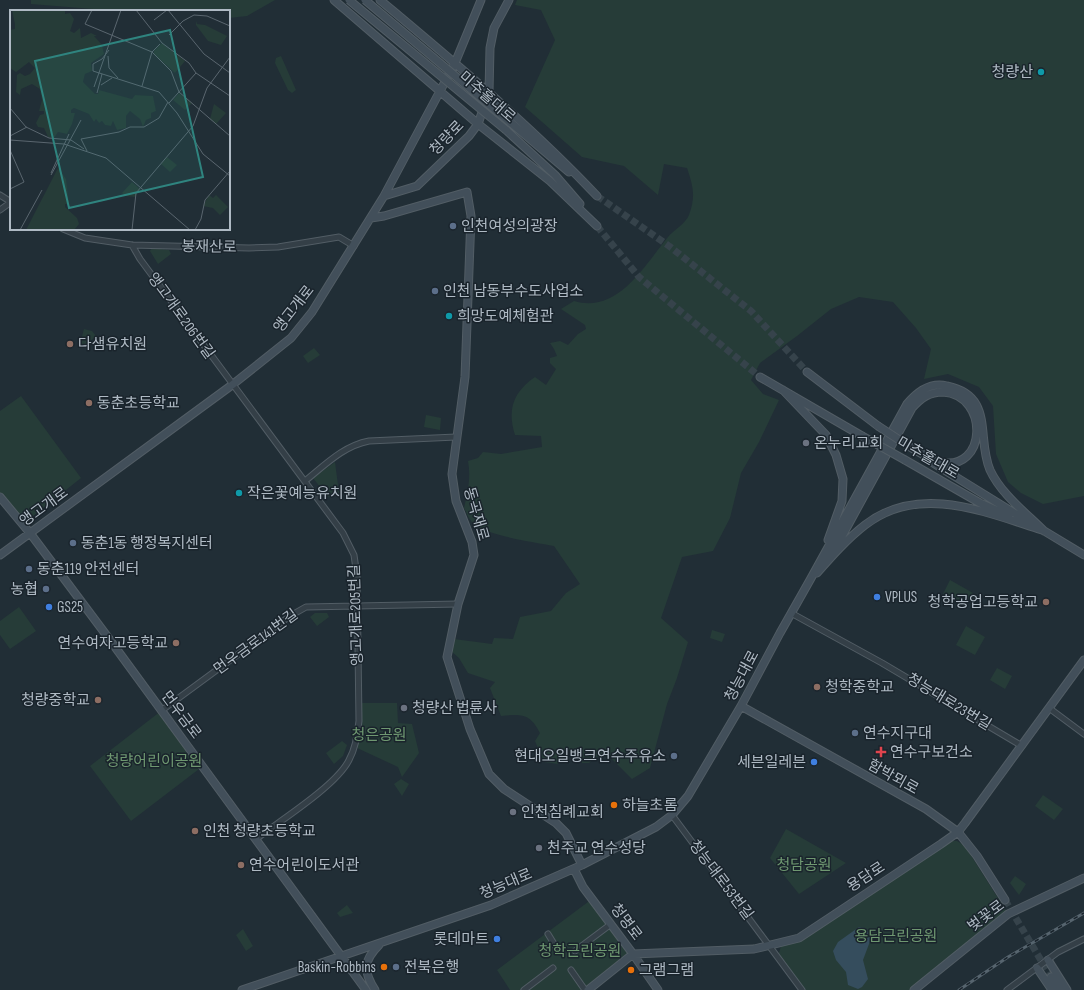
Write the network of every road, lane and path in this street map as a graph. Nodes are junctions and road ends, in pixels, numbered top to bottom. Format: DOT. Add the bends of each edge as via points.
graph roads {
  1 [pos="334,0"];
  2 [pos="349,0"];
  3 [pos="366,0"];
  4 [pos="380,0"];
  5 [pos="480,0"];
  6 [pos="509,0"];
  7 [pos="455,63"];
  8 [pos="441,92"];
  9 [pos="489,92"];
  10 [pos="478,124"];
  11 [pos="0,195"];
  12 [pos="384,196"];
  13 [pos="10,201"];
  14 [pos="10,203"];
  15 [pos="0,210"];
  16 [pos="371,218"];
  17 [pos="65,230"];
  18 [pos="132,245"];
  19 [pos="354,246"];
  20 [pos="807,372"];
  21 [pos="760,377"];
  22 [pos="232,385"];
  23 [pos="783,390"];
  24 [pos="456,437"];
  25 [pos="907,446"];
  26 [pos="304,481"];
  27 [pos="0,497"];
  28 [pos="1044,531"];
  29 [pos="30,533"];
  30 [pos="0,555"];
  31 [pos="1084,555"];
  32 [pos="810,580"];
  33 [pos="458,604"];
  34 [pos="358,606"];
  35 [pos="791,613"];
  36 [pos="1084,660"];
  37 [pos="741,706"];
  38 [pos="1049,708"];
  39 [pos="161,711"];
  40 [pos="1084,734"];
  41 [pos="1022,746"];
  42 [pos="672,815"];
  43 [pos="958,832"];
  44 [pos="256,839"];
  45 [pos="582,865"];
  46 [pos="574,869"];
  47 [pos="1084,878"];
  48 [pos="1005,900"];
  49 [pos="611,924"];
  50 [pos="548,934"];
  51 [pos="1084,939"];
  52 [pos="381,943"];
  53 [pos="770,946"];
  54 [pos="556,947"];
  55 [pos="575,951"];
  56 [pos="633,954"];
  57 [pos="343,956"];
  58 [pos="1048,960"];
  59 [pos="553,968"];
  60 [pos="1037,968"];
  61 [pos="571,970"];
  62 [pos="1051,977"];
  63 [pos="242,990"];
  64 [pos="366,990"];
  65 [pos="375,990"];
  66 [pos="524,990"];
  67 [pos="585,990"];
  68 [pos="588,990"];
  69 [pos="658,990"];
  70 [pos="802,990"];
  71 [pos="914,990"];
  72 [pos="1007,990"];
  73 [pos="1052,990"];
  74 [pos="1059,990"];
  75 [pos="1067,990"];
  1 -- 8 [label="main road"];
  2 -- 10 [label="main road, 미추홀대로, bridge" via="506,130 560,180 597,226 550,181"];
  3 -- 9 [label="main road, 미추홀대로, bridge" via="597,196 560,156"];
  4 -- 7 [label="main road"];
  5 -- 7 [label="main road, 앵고개로"];
  6 -- 9 [label="main road, 청량로" via="494,28 490,48"];
  7 -- 8 [label="main road, 앵고개로"];
  7 -- 9 [label="main road"];
  8 -- 10 [label="main road"];
  8 -- 12 [label="main road, 앵고개로"];
  9 -- 10 [label="main road, 청량로"];
  10 -- 12 [label="main road, 청량로" via="469,136 417,186"];
  11 -- 13 [label="street"];
  12 -- 16 [label="main road, 앵고개로"];
  14 -- 15 [label="street"];
  16 -- 19 [label="main road, 앵고개로"];
  16 -- 24 [label="main road, 동곡재로" via="467,192 471,216 465,377"];
  17 -- 18 [label="street, 봉재산로" via="85,238"];
  18 -- 19 [label="street, 봉재산로" via="278,247 339,237"];
  18 -- 22 [label="street, 앵고개로206번길"];
  19 -- 22 [label="main road, 앵고개로" via="312,312 291,338"];
  20 -- 25 [label="main road, 미추홀대로, bridge"];
  21 -- 23 [label="main road, 미추홀대로"];
  22 -- 26 [label="street, 앵고개로205번길"];
  22 -- 29 [label="main road, 앵고개로"];
  23 -- 28 [label="main road, 미추홀대로, bridge" via="980,503"];
  23 -- 32 [label="main road" via="826,434 843,479 842,501 823,554"];
  24 -- 26 [label="street" via="370,440 359,443 338,454"];
  24 -- 33 [label="main road, 동곡재로" via="452,474 456,501 472,542 474,555"];
  25 -- 28 [label="main road, 미추홀대로" via="932,464"];
  25 -- 32 [label="main road" via="940,462 955,462 968,456 976,443 977,424 974,414 963,400 954,395 937,392 920,399 912,408 841,538"];
  26 -- 34 [label="street, 앵고개로205번길" via="343,533 354,555"];
  27 -- 29 [label="main road, 먼우금로"];
  28 -- 31 [label="main road, 미추홀대로"];
  28 -- 32 [label="main road" via="962,506 921,503 890,510 865,524"];
  28 -- 32 [label="main road" via="999,486 990,469 982,419 973,399 955,388 933,386 914,396 907,404"];
  29 -- 30 [label="main road, 앵고개로"];
  29 -- 39 [label="main road, 먼우금로"];
  32 -- 35 [label="main road, 청능대로"];
  33 -- 34 [label="street, 먼우금로141번길"];
  33 -- 45 [label="main road, 동곡재로" via="446,657 484,765 496,782 566,833"];
  34 -- 39 [label="street, 먼우금로141번길" via="306,607 298,611"];
  34 -- 44 [label="street, 앵고개로205번길" via="359,721 357,742 349,761 336,778"];
  35 -- 37 [label="main road, 청능대로"];
  35 -- 41 [label="street, 청능대로23번길" via="882,663"];
  36 -- 38 [label="main road, 용담로"];
  37 -- 42 [label="main road, 청능대로" via="688,796"];
  37 -- 43 [label="main road, 함박뫼로" via="926,809"];
  38 -- 40 [label="street"];
  38 -- 41 [label="main road, 용담로"];
  39 -- 44 [label="main road, 먼우금로"];
  41 -- 43 [label="main road, 용담로"];
  42 -- 45 [label="main road, 청능대로"];
  42 -- 53 [label="street, 청능대로53번길"];
  43 -- 48 [label="main road, 함박뫼로"];
  43 -- 53 [label="main road, 용담로" via="799,938"];
  44 -- 57 [label="main road, 먼우금로"];
  45 -- 46 [label="main road, 청능대로"];
  46 -- 49 [label="main road, 청명로" via="583,886"];
  46 -- 52 [label="main road, 청능대로" via="491,906"];
  47 -- 71 [label="main road, 벚꽃로" via="1008,914"];
  49 -- 55 [label="street"];
  49 -- 56 [label="main road, 청명로"];
  50 -- 54 [label="street"];
  51 -- 58 [label="street"];
  52 -- 57 [label="main road, 청능대로"];
  52 -- 65 [label="main road" via="366,964 368,980"];
  53 -- 56 [label="main road, 용담로" via="723,951"];
  53 -- 70 [label="street, 청능대로53번길"];
  56 -- 68 [label="main road"];
  56 -- 69 [label="main road, 청명로"];
  57 -- 63 [label="main road, 청능대로"];
  57 -- 64 [label="main road, 먼우금로"];
  58 -- 60 [label="street"];
  58 -- 75 [label="main road"];
  59 -- 66 [label="street"];
  60 -- 72 [label="street"];
  60 -- 73 [label="main road"];
  61 -- 67 [label="street"];
  62 -- 74 [label="main road"];
}
